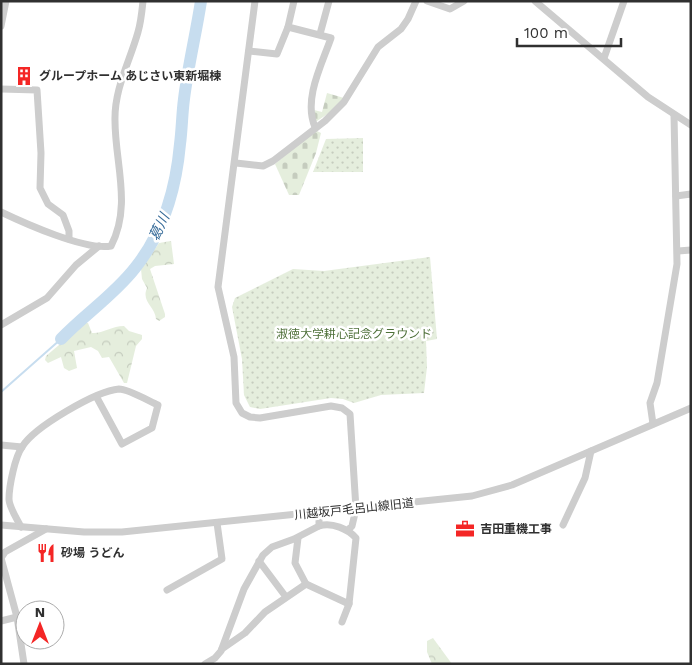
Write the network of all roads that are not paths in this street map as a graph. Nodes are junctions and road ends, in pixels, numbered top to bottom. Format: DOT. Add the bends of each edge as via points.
graph roads {
  1 [pos="6,1"];
  2 [pos="143,1"];
  3 [pos="255,1"];
  4 [pos="294,1"];
  5 [pos="329,1"];
  6 [pos="416,1"];
  7 [pos="427,1"];
  8 [pos="464,1"];
  9 [pos="536,1"];
  10 [pos="624,1"];
  11 [pos="1,26"];
  12 [pos="288,27"];
  13 [pos="320,34"];
  14 [pos="249,52"];
  15 [pos="604,58"];
  16 [pos="1,88"];
  17 [pos="674,115"];
  18 [pos="691,125"];
  19 [pos="315,127"];
  20 [pos="236,163"];
  21 [pos="691,194"];
  22 [pos="676,196"];
  23 [pos="1,212"];
  24 [pos="69,239"];
  25 [pos="99,246"];
  26 [pos="691,250"];
  27 [pos="678,251"];
  28 [pos="1,325"];
  29 [pos="96,396"];
  30 [pos="691,408"];
  31 [pos="680,413"];
  32 [pos="691,415"];
  33 [pos="653,424"];
  34 [pos="1,445"];
  35 [pos="22,446"];
  36 [pos="591,451"];
  37 [pos="356,509"];
  38 [pos="319,513"];
  39 [pos="217,523"];
  40 [pos="1,525"];
  41 [pos="563,525"];
  42 [pos="319,526"];
  43 [pos="21,527"];
  44 [pos="46,529"];
  45 [pos="348,530"];
  46 [pos="298,538"];
  47 [pos="1,558"];
  48 [pos="259,561"];
  49 [pos="306,584"];
  50 [pos="167,590"];
  51 [pos="286,597"];
  52 [pos="349,604"];
  53 [pos="15,610"];
  54 [pos="15,618"];
  55 [pos="1,621"];
  56 [pos="342,622"];
  57 [pos="221,649"];
  58 [pos="22,650"];
  59 [pos="24,664"];
  60 [pos="205,664"];
  1 -- 11 [label="street"];
  2 -- 25 [label="street" via="138,32 115,110 122,193 120,217 111,246"];
  3 -- 14 [label="street"];
  4 -- 12 [label="street"];
  5 -- 13 [label="street"];
  6 -- 19 [label="street" via="401,28 378,46 344,102"];
  7 -- 8 [label="street" via="450,9"];
  9 -- 15 [label="street"];
  10 -- 15 [label="street"];
  12 -- 13 [label="street"];
  12 -- 14 [label="street" via="277,54"];
  13 -- 19 [label="street" via="331,38 313,90 311,118"];
  14 -- 20 [label="street"];
  15 -- 17 [label="street"];
  16 -- 24 [label="street" via="37,90 40,188 48,204 63,215"];
  17 -- 18 [label="street"];
  17 -- 22 [label="street"];
  19 -- 20 [label="street" via="263,166"];
  20 -- 37 [label="street" via="218,288 234,357 236,403 250,417 260,418 323,407 346,410 352,426"];
  21 -- 22 [label="street"];
  22 -- 27 [label="street"];
  23 -- 24 [label="street"];
  24 -- 25 [label="street"];
  25 -- 28 [label="street" via="76,265 42,302"];
  26 -- 27 [label="street"];
  27 -- 33 [label="street" via="650,403"];
  29 -- 29 [label="street" via="120,389 158,405 152,428 122,444"];
  29 -- 35 [label="street" via="48,423"];
  30 -- 31 [label="street, 川越坂戸毛呂山線旧道"];
  31 -- 32 [label="street"];
  31 -- 33 [label="street, 川越坂戸毛呂山線旧道"];
  33 -- 36 [label="street, 川越坂戸毛呂山線旧道"];
  34 -- 35 [label="street"];
  35 -- 43 [label="street" via="12,476 9,501"];
  36 -- 37 [label="street, 川越坂戸毛呂山線旧道" via="492,491 447,500"];
  36 -- 41 [label="street" via="585,478"];
  37 -- 38 [label="street, 川越坂戸毛呂山線旧道"];
  37 -- 45 [label="street"];
  38 -- 39 [label="street, 川越坂戸毛呂山線旧道"];
  38 -- 42 [label="street"];
  39 -- 44 [label="street, 川越坂戸毛呂山線旧道" via="122,532"];
  39 -- 50 [label="street" via="222,558"];
  40 -- 43 [label="street, 川越坂戸毛呂山線旧道"];
  42 -- 45 [label="street" via="324,524"];
  42 -- 46 [label="street"];
  43 -- 44 [label="street, 川越坂戸毛呂山線旧道"];
  44 -- 47 [label="street" via="5,552"];
  45 -- 52 [label="street" via="356,538"];
  46 -- 48 [label="street" via="272,547"];
  46 -- 49 [label="street" via="296,563"];
  47 -- 53 [label="street"];
  48 -- 51 [label="street"];
  48 -- 57 [label="street" via="244,589"];
  49 -- 51 [label="street"];
  49 -- 52 [label="street"];
  51 -- 57 [label="street"];
  52 -- 56 [label="street"];
  54 -- 55 [label="street"];
  57 -- 60 [label="street"];
  58 -- 59 [label="street"];
}
